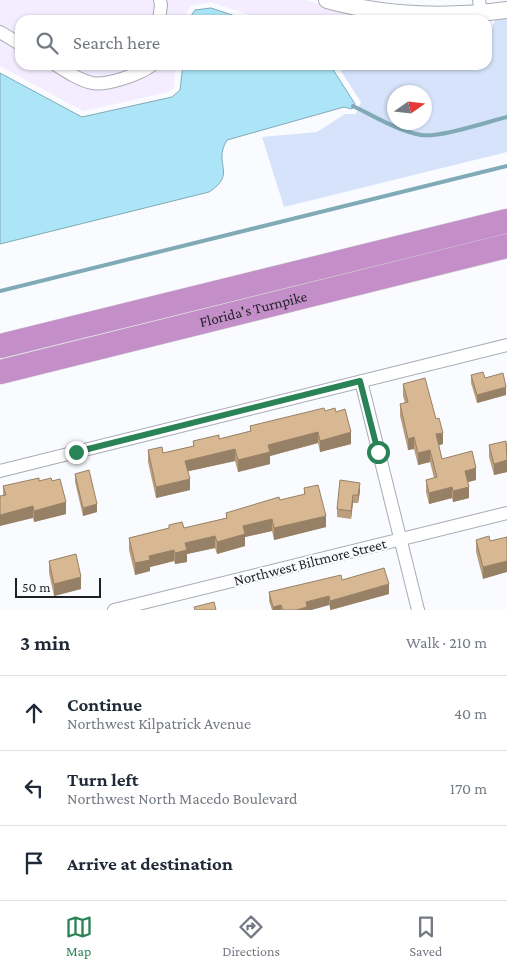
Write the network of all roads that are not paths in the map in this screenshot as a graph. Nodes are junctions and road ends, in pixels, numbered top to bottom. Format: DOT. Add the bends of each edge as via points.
graph roads {
  1 [pos="160,0"];
  2 [pos="327,0"];
  3 [pos="480,7"];
  4 [pos="507,10"];
  5 [pos="160,15"];
  6 [pos="0,32"];
  7 [pos="15,41"];
  8 [pos="64,70"];
  9 [pos="146,70"];
  10 [pos="507,221"];
  11 [pos="507,246"];
  12 [pos="507,345"];
  13 [pos="0,346"];
  14 [pos="0,372"];
  15 [pos="360,381"];
  16 [pos="0,471"];
  17 [pos="507,513"];
  18 [pos="401,540"];
  19 [pos="114,610"];
  20 [pos="418,610"];
  1 -- 5 [label="street"];
  2 -- 3 [label="street" via="398,14"];
  3 -- 4 [label="street"];
  6 -- 7 [label="street"];
  8 -- 9 [label="street" via="94,84 141,74"];
  10 -- 13 [label="highway, Florida's Turnpike"];
  11 -- 14 [label="highway, Florida's Turnpike"];
  12 -- 15 [label="street"];
  15 -- 16 [label="street"];
  15 -- 18 [label="street"];
  17 -- 18 [label="street, Northwest Biltmore Street"];
  18 -- 19 [label="street, Northwest Biltmore Street"];
  18 -- 20 [label="street"];
}
